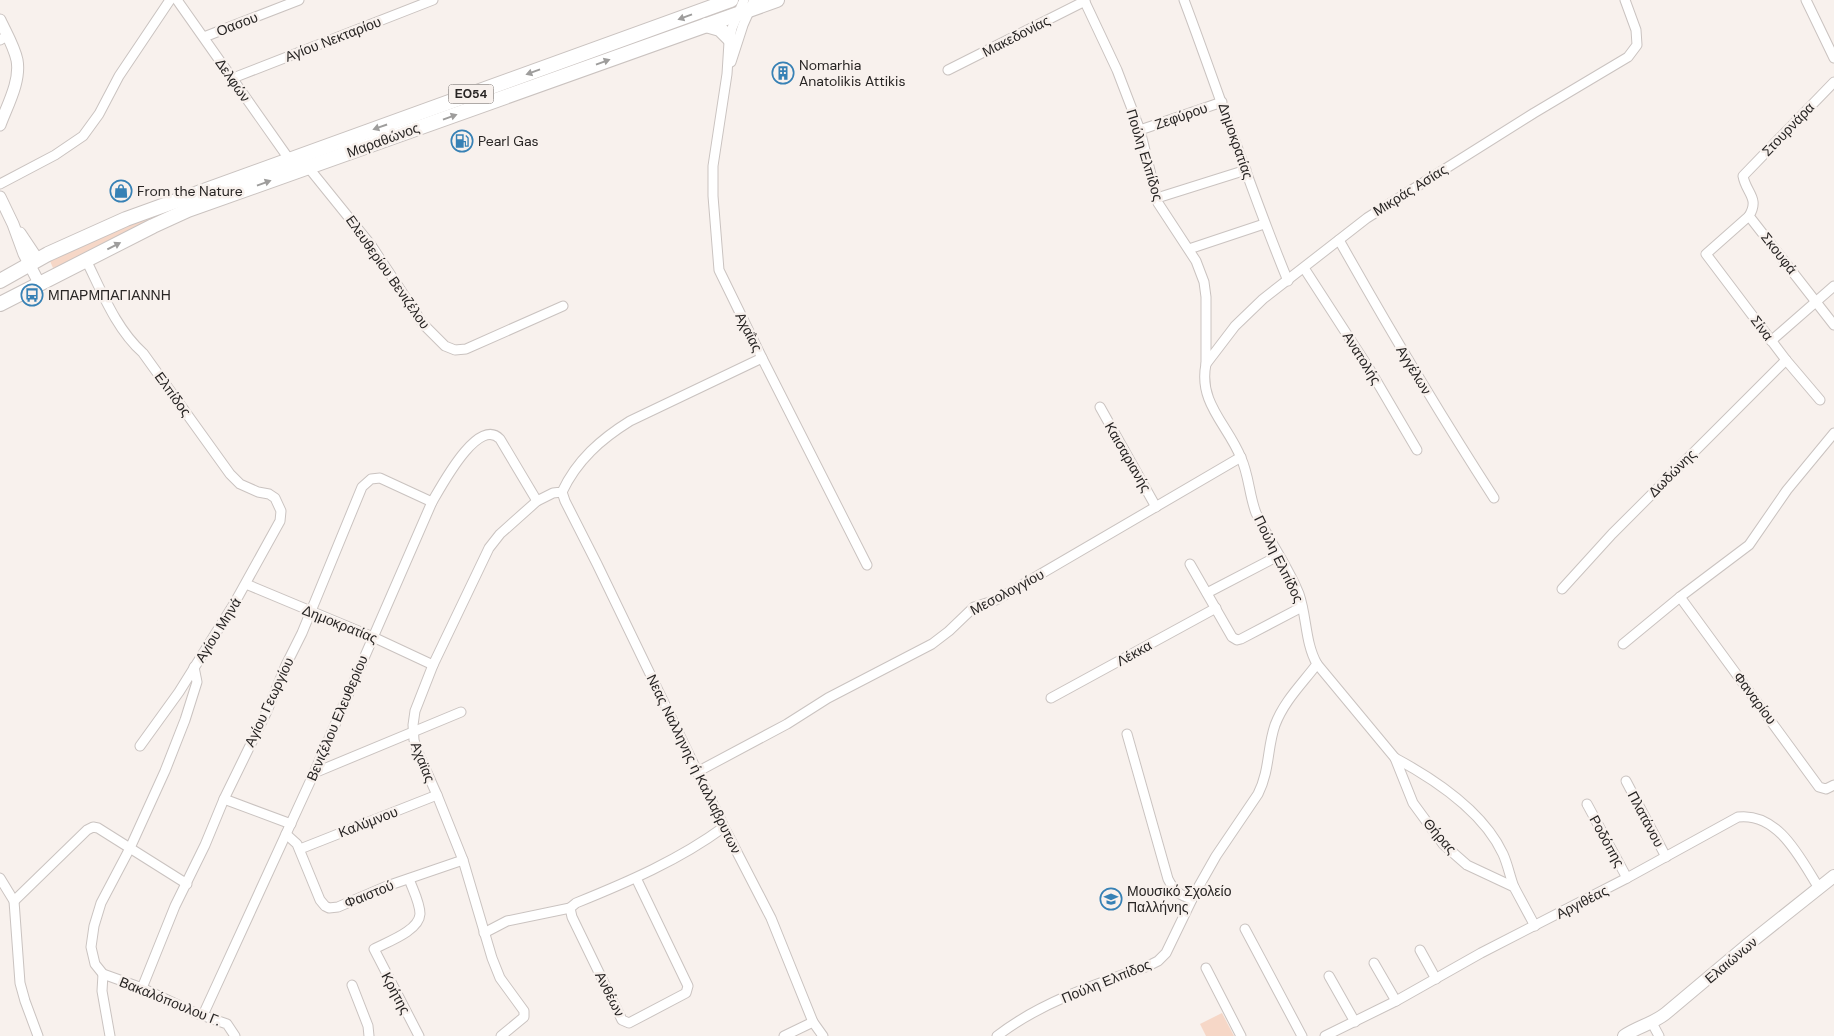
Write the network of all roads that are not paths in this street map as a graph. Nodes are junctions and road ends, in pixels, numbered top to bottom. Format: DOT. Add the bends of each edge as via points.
graph roads {
  1 [pos="176,0"];
  2 [pos="298,0"];
  3 [pos="731,0"];
  4 [pos="777,0"];
  5 [pos="1184,0"];
  6 [pos="1625,0"];
  7 [pos="1806,0"];
  8 [pos="429,1"];
  9 [pos="1084,1"];
  10 [pos="746,6"];
  11 [pos="0,20"];
  12 [pos="706,25"];
  13 [pos="204,37"];
  14 [pos="4,38"];
  15 [pos="730,39"];
  16 [pos="1834,58"];
  17 [pos="948,70"];
  18 [pos="727,74"];
  19 [pos="233,78"];
  20 [pos="1834,82"];
  21 [pos="1222,102"];
  22 [pos="0,125"];
  23 [pos="1140,130"];
  24 [pos="289,159"];
  25 [pos="308,168"];
  26 [pos="1246,170"];
  27 [pos="0,184"];
  28 [pos="0,197"];
  29 [pos="1157,198"];
  30 [pos="1750,216"];
  31 [pos="1264,224"];
  32 [pos="1339,240"];
  33 [pos="1189,249"];
  34 [pos="86,260"];
  35 [pos="1304,268"];
  36 [pos="35,270"];
  37 [pos="0,281"];
  38 [pos="1288,281"];
  39 [pos="1834,286"];
  40 [pos="0,290"];
  41 [pos="1816,303"];
  42 [pos="0,304"];
  43 [pos="563,306"];
  44 [pos="1834,325"];
  45 [pos="1771,340"];
  46 [pos="762,358"];
  47 [pos="1786,360"];
  48 [pos="1206,364"];
  49 [pos="1820,400"];
  50 [pos="1100,408"];
  51 [pos="1834,433"];
  52 [pos="1417,450"];
  53 [pos="1241,457"];
  54 [pos="564,488"];
  55 [pos="1494,498"];
  56 [pos="537,501"];
  57 [pos="432,502"];
  58 [pos="280,507"];
  59 [pos="1156,507"];
  60 [pos="1278,556"];
  61 [pos="1190,564"];
  62 [pos="867,565"];
  63 [pos="246,584"];
  64 [pos="1562,589"];
  65 [pos="1207,593"];
  66 [pos="1680,597"];
  67 [pos="1302,607"];
  68 [pos="1216,608"];
  69 [pos="310,611"];
  70 [pos="373,637"];
  71 [pos="1622,644"];
  72 [pos="1317,664"];
  73 [pos="433,665"];
  74 [pos="194,668"];
  75 [pos="1052,698"];
  76 [pos="462,712"];
  77 [pos="413,734"];
  78 [pos="1126,734"];
  79 [pos="140,746"];
  80 [pos="1395,758"];
  81 [pos="698,772"];
  82 [pos="314,773"];
  83 [pos="1626,781"];
  84 [pos="1834,785"];
  85 [pos="437,795"];
  86 [pos="224,799"];
  87 [pos="1587,804"];
  88 [pos="291,824"];
  89 [pos="724,827"];
  90 [pos="286,834"];
  91 [pos="130,848"];
  92 [pos="300,849"];
  93 [pos="1666,857"];
  94 [pos="462,860"];
  95 [pos="1834,876"];
  96 [pos="0,878"];
  97 [pos="636,878"];
  98 [pos="1628,878"];
  99 [pos="409,879"];
  100 [pos="187,884"];
  101 [pos="1514,888"];
  102 [pos="1819,888"];
  103 [pos="1192,899"];
  104 [pos="14,901"];
  105 [pos="570,908"];
  106 [pos="1535,926"];
  107 [pos="1245,930"];
  108 [pos="484,933"];
  109 [pos="1420,950"];
  110 [pos="1374,963"];
  111 [pos="1206,968"];
  112 [pos="101,973"];
  113 [pos="1329,976"];
  114 [pos="1436,979"];
  115 [pos="352,985"];
  116 [pos="142,988"];
  117 [pos="1396,1001"];
  118 [pos="203,1015"];
  119 [pos="813,1022"];
  120 [pos="1354,1022"];
  121 [pos="1652,1023"];
  122 [pos="38,1036"];
  123 [pos="110,1036"];
  124 [pos="235,1036"];
  125 [pos="369,1036"];
  126 [pos="419,1036"];
  127 [pos="501,1036"];
  128 [pos="784,1036"];
  129 [pos="823,1036"];
  130 [pos="997,1036"];
  131 [pos="1241,1036"];
  132 [pos="1302,1036"];
  133 [pos="1325,1036"];
  134 [pos="1624,1036"];
  135 [pos="1659,1036"];
  1 -- 13 [label="street, Δελφών"];
  1 -- 27 [label="street" via="119,76 83,136"];
  2 -- 13 [label="street, Οασου"];
  3 -- 24 [label="main road, Μαραθώνος / ΕΟ54, one-way"];
  4 -- 10 [label="main road, Μαραθώνος / ΕΟ54"];
  5 -- 21 [label="street, Δημοκρατίας"];
  6 -- 32 [label="street, Μικράς Ασίας" via="1636,30 1637,45 1628,57 1432,176"];
  7 -- 16 [label="street"];
  8 -- 19 [label="street, Αγίου Νεκταρίου"];
  9 -- 17 [label="street, Μακεδονίας"];
  9 -- 23 [label="street, Πούλη Ελπίδος" via="1117,70"];
  10 -- 12 [label="main road, Μαραθώνος / ΕΟ54"];
  10 -- 15 [label="street, Αχαΐας"];
  10 -- 18 [label="street, Αχαΐας"];
  11 -- 14 [label="street"];
  12 -- 15 [label="main road" via="720,29"];
  25 -- 12 [label="main road, Μαραθώνος / ΕΟ54, one-way"];
  13 -- 19 [label="street, Δελφών"];
  14 -- 22 [label="street" via="15,55 17,71"];
  15 -- 18 [label="street, Αχαΐας"];
  18 -- 46 [label="street, Αχαΐας" via="712,180 717,260 722,279"];
  19 -- 24 [label="street, Δελφών"];
  20 -- 30 [label="street, Στουρνάρα" via="1743,176 1754,202"];
  21 -- 23 [label="street, Ζεφύρου"];
  21 -- 26 [label="street, Δημοκρατίας"];
  23 -- 29 [label="street, Πούλη Ελπίδος"];
  24 -- 36 [label="main road, Μαραθώνος / ΕΟ54" via="118,222 84,237"];
  34 -- 25 [label="main road, Μαραθώνος / ΕΟ54, one-way" via="188,210"];
  25 -- 43 [label="street, Ελευθερίου Βενιζέλου" via="371,245 422,324 445,346 466,350"];
  26 -- 29 [label="street"];
  26 -- 31 [label="street, Δημοκρατίας"];
  28 -- 36 [label="street"];
  29 -- 33 [label="street, Πούλη Ελπίδος"];
  30 -- 41 [label="street, Σκουφά"];
  30 -- 45 [label="street, Σίνα" via="1706,254"];
  31 -- 33 [label="street"];
  31 -- 38 [label="street, Δημοκρατίας"];
  32 -- 35 [label="street, Μικράς Ασίας"];
  32 -- 55 [label="street, Αγγέλων"];
  33 -- 48 [label="street, Πούλη Ελπίδος" via="1204,282"];
  34 -- 36 [label="main road, Μαραθώνος / ΕΟ54"];
  34 -- 58 [label="street, Ελπίδος" via="130,342 143,353 230,474 240,484 272,496"];
  35 -- 38 [label="street, Μικράς Ασίας"];
  35 -- 52 [label="street, Ανατολής"];
  36 -- 37 [label="main road, Μαραθώνος / ΕΟ54"];
  36 -- 40 [label="main road"];
  36 -- 42 [label="main road, Μαραθώνος / ΕΟ54"];
  38 -- 48 [label="street, Μικράς Ασίας" via="1263,299 1240,322"];
  39 -- 41 [label="street"];
  41 -- 44 [label="street, Σκουφά"];
  41 -- 45 [label="street"];
  45 -- 47 [label="street, Σίνα"];
  46 -- 54 [label="street, Αχαΐας" via="630,421 594,447"];
  46 -- 62 [label="street"];
  47 -- 49 [label="street, Σίνα"];
  47 -- 64 [label="street, Δωδώνης" via="1612,534"];
  48 -- 53 [label="street, Πούλη Ελπίδος" via="1206,394"];
  50 -- 59 [label="street, Καισαριανής"];
  51 -- 66 [label="street" via="1787,490 1749,545"];
  53 -- 59 [label="street, Μεσολογγίου"];
  53 -- 60 [label="street, Πούλη Ελπίδος" via="1256,512"];
  54 -- 56 [label="street, Αχαϊας"];
  54 -- 81 [label="street, Νεας Nαλληνης ή Καλλαβρυτων" via="565,501"];
  56 -- 57 [label="street, Βενιζέλου Ελευθερίου" via="500,439 488,434 469,447"];
  56 -- 73 [label="street, Αχαϊας" via="489,548"];
  57 -- 69 [label="street, Αγίου Γεωργίου" via="385,479 366,483 358,494"];
  57 -- 70 [label="street, Βενιζέλου Ελευθερίου"];
  58 -- 63 [label="street, Αγίου Μηνά" via="278,526"];
  59 -- 81 [label="street, Μεσολογγίου" via="996,600 974,607 932,644 828,698"];
  60 -- 65 [label="street"];
  60 -- 67 [label="street, Πούλη Ελπίδος" via="1294,582"];
  61 -- 65 [label="street"];
  63 -- 69 [label="street, Δημοκρατίας"];
  63 -- 74 [label="street, Αγίου Μηνά"];
  65 -- 68 [label="street"];
  66 -- 71 [label="street"];
  66 -- 84 [label="street, Φαναρίου" via="1819,787 1826,789"];
  67 -- 68 [label="street" via="1239,640 1232,637"];
  67 -- 72 [label="street, Πούλη Ελπίδος"];
  68 -- 75 [label="street, Λέκκα"];
  69 -- 70 [label="street, Δημοκρατίας"];
  69 -- 86 [label="street, Αγίου Γεωργίου"];
  70 -- 73 [label="street, Δημοκρατίας"];
  70 -- 82 [label="street, Βενιζέλου Ελευθερίου"];
  72 -- 80 [label="street, Θήρας"];
  72 -- 103 [label="street, Πούλη Ελπίδος" via="1288,698 1275,726 1263,784"];
  73 -- 77 [label="street, Αχαϊας" via="415,711"];
  74 -- 79 [label="street, Αγίου Μηνά"];
  74 -- 91 [label="street" via="197,682 186,720"];
  76 -- 77 [label="street"];
  77 -- 82 [label="street"];
  77 -- 85 [label="street, Αχαϊας"];
  78 -- 103 [label="street" via="1168,879 1173,889"];
  80 -- 101 [label="street, Θήρας" via="1424,774 1466,806 1493,836"];
  80 -- 101 [label="street, Θήρας" via="1413,803 1443,844 1467,865"];
  81 -- 89 [label="street, Νεας Nαλληνης ή Καλλαβρυτων"];
  82 -- 88 [label="street, Βενιζέλου Ελευθερίου"];
  83 -- 93 [label="street, Πλατάνου"];
  85 -- 92 [label="street, Καλύμνου"];
  85 -- 94 [label="street, Αχαϊας"];
  86 -- 88 [label="street"];
  86 -- 100 [label="street, Αγίου Γεωργίου"];
  87 -- 98 [label="street, Ροδόπης"];
  88 -- 90 [label="street, Βενιζέλου Ελευθερίου"];
  89 -- 97 [label="street" via="705,841"];
  89 -- 119 [label="street, Νεας Nαλληνης ή Καλλαβρυτων" via="771,918"];
  90 -- 92 [label="street, Φαιστού"];
  90 -- 118 [label="street, Βενιζέλου Ελευθερίου"];
  91 -- 100 [label="street"];
  91 -- 104 [label="street" via="93,827"];
  91 -- 112 [label="street" via="101,903 94,926 91,947 94,964"];
  92 -- 99 [label="street, Φαιστού" via="320,900 329,908"];
  93 -- 98 [label="street, Αργιθέας"];
  93 -- 102 [label="street, Αργιθέας" via="1744,817 1780,832"];
  94 -- 99 [label="street, Φαιστού"];
  94 -- 108 [label="street, Αχαϊας"];
  95 -- 102 [label="main road, Ελαιώνων"];
  96 -- 104 [label="street"];
  97 -- 105 [label="street"];
  97 -- 105 [label="street, Ανθέων" via="688,990 630,1023 622,1020"];
  98 -- 106 [label="street, Αργιθέας"];
  99 -- 126 [label="street, Κρήτης" via="419,906 419,920 408,932 374,949"];
  100 -- 116 [label="street, Αγίου Γεωργίου"];
  101 -- 106 [label="street, Θήρας"];
  102 -- 121 [label="main road, Ελαιώνων"];
  103 -- 130 [label="street, Πούλη Ελπίδος" via="1166,953 1158,961 1052,1003"];
  104 -- 122 [label="street" via="20,983"];
  105 -- 108 [label="street" via="507,921"];
  106 -- 114 [label="street, Αργιθέας"];
  107 -- 132 [label="street"];
  108 -- 127 [label="street, Αχαϊας" via="500,978 521,1006 524,1016"];
  109 -- 114 [label="street"];
  110 -- 117 [label="street"];
  111 -- 131 [label="street"];
  112 -- 116 [label="street, Βακαλόπουλου Γ."];
  112 -- 123 [label="street"];
  113 -- 120 [label="street"];
  114 -- 117 [label="street, Αργιθέας"];
  115 -- 125 [label="street"];
  116 -- 118 [label="street, Βακαλόπουλου Γ."];
  117 -- 120 [label="street, Αργιθέας"];
  118 -- 124 [label="street, Βακαλόπουλου Γ." via="227,1024"];
  119 -- 128 [label="street"];
  119 -- 129 [label="street, Νεας Nαλληνης ή Καλλαβρυτων"];
  120 -- 133 [label="street, Αργιθέας"];
  121 -- 134 [label="main road, Ελαιώνων"];
  121 -- 135 [label="street"];
}
